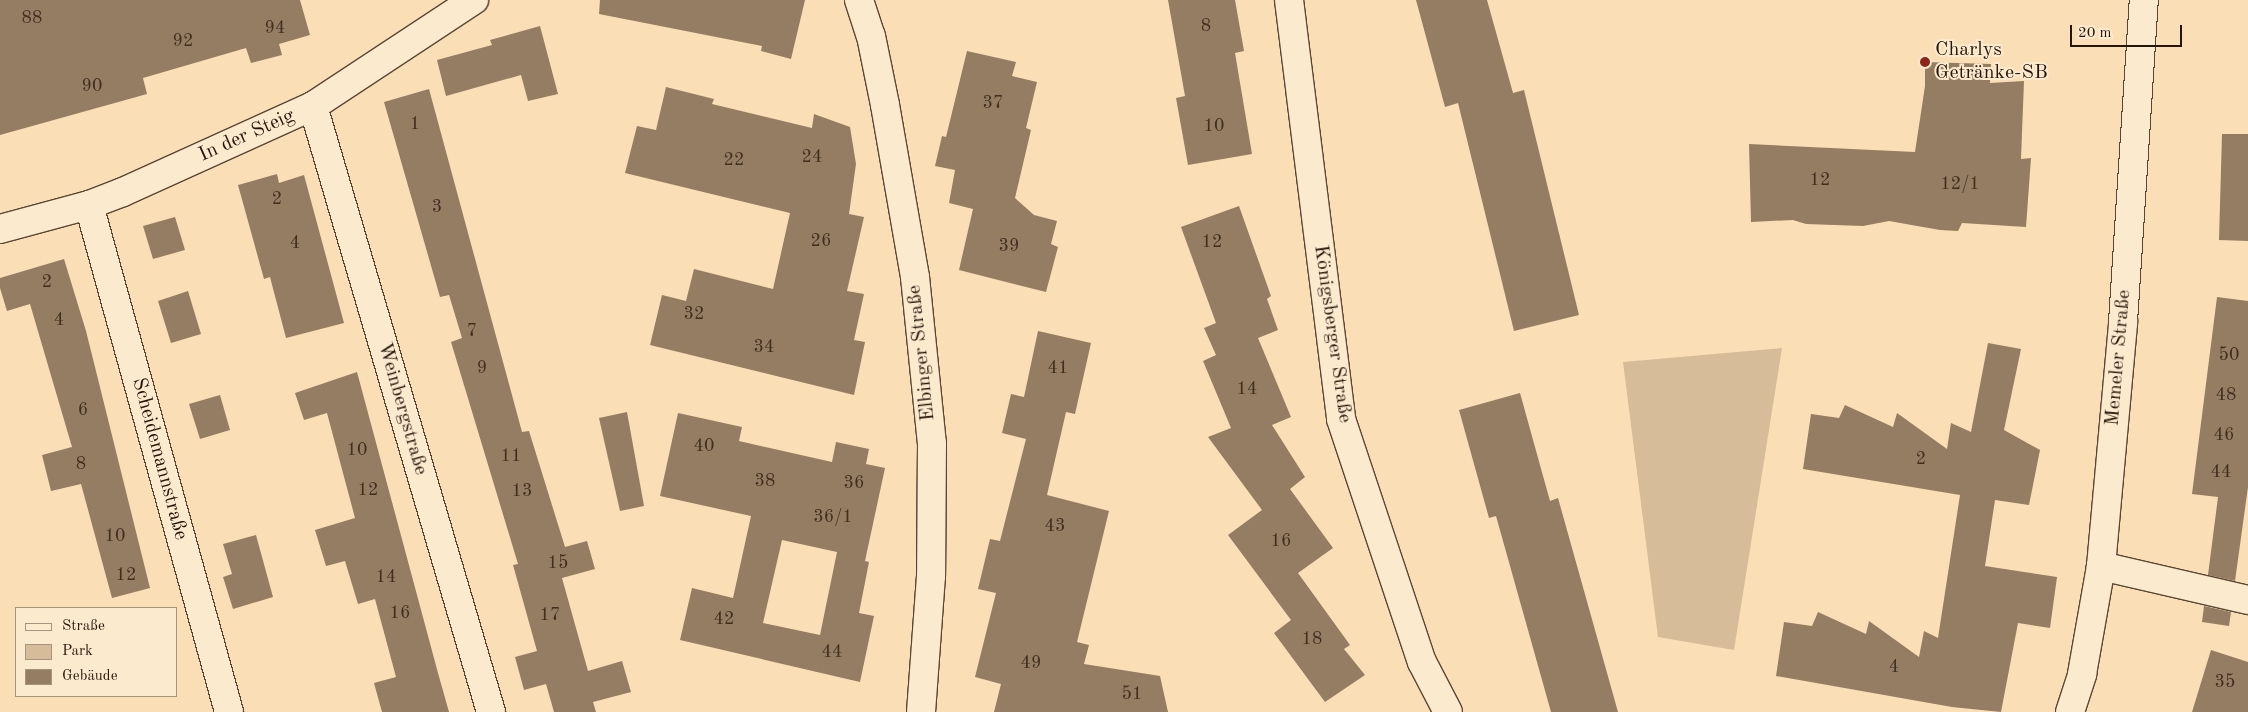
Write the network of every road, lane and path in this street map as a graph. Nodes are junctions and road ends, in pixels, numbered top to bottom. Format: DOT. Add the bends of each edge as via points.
graph roads {
  1 [pos="474,0"];
  2 [pos="859,0"];
  3 [pos="1288,0"];
  4 [pos="2144,0"];
  5 [pos="313,106"];
  6 [pos="89,205"];
  7 [pos="0,228"];
  8 [pos="2101,566"];
  9 [pos="2248,600"];
  10 [pos="229,712"];
  11 [pos="491,712"];
  12 [pos="921,712"];
  13 [pos="1448,712"];
  14 [pos="2070,712"];
  1 -- 5 [label="street, In der Steig"];
  2 -- 12 [label="street, Elbinger Straße" via="871,36 884,96 915,277 932,443 931,576"];
  3 -- 13 [label="street, Königsberger Straße" via="1341,419 1422,662"];
  4 -- 8 [label="street, Memeler Straße" via="2123,322"];
  5 -- 6 [label="street, In der Steig"];
  5 -- 11 [label="street, Weinbergstraße"];
  6 -- 7 [label="street, In der Steig"];
  6 -- 10 [label="street, Scheidemannstraße"];
  8 -- 9 [label="street"];
  8 -- 14 [label="street, Memeler Straße" via="2082,674"];
}
